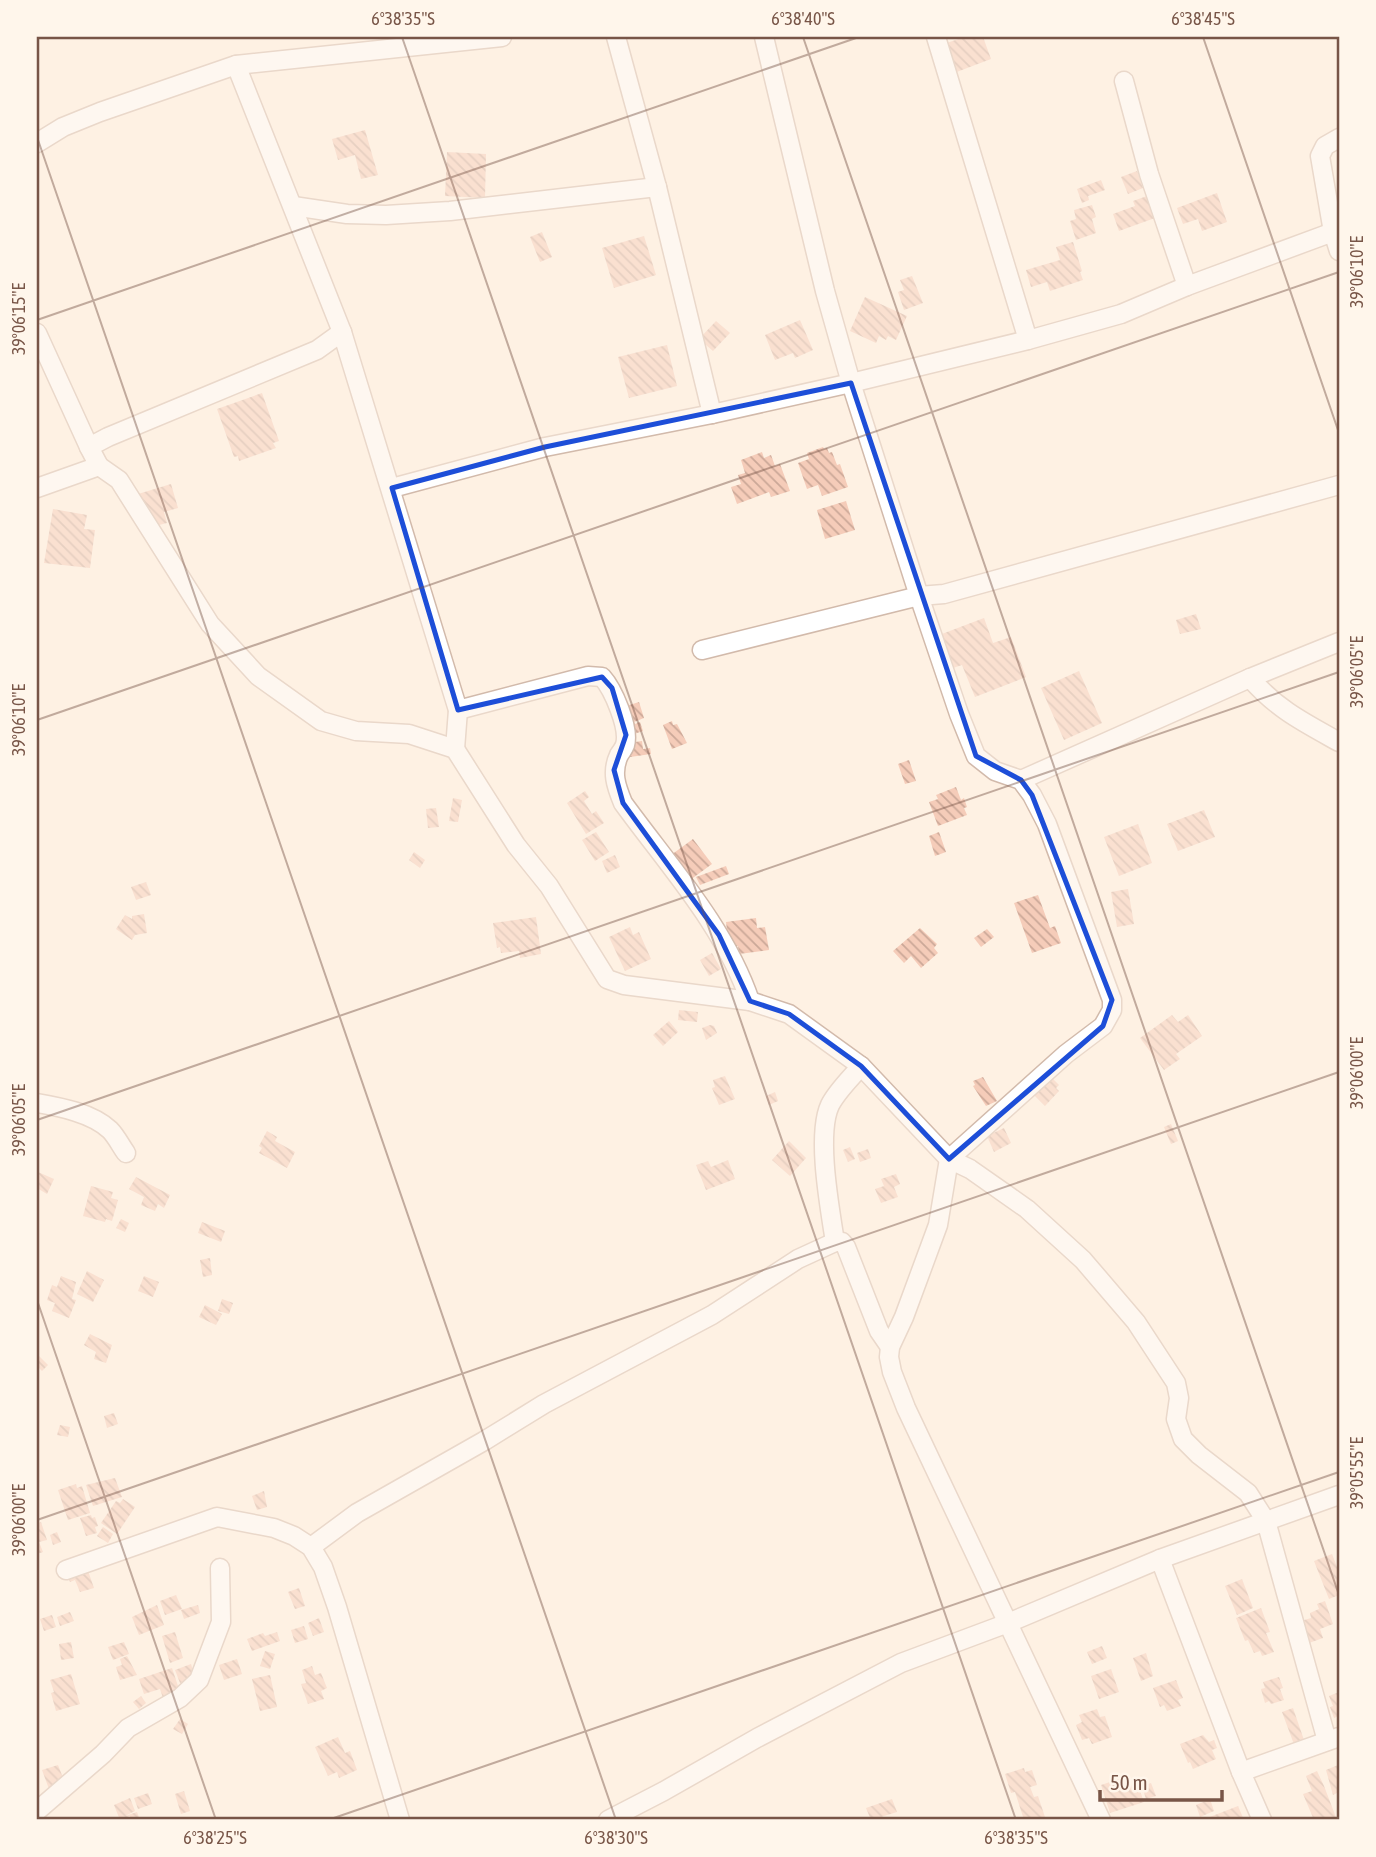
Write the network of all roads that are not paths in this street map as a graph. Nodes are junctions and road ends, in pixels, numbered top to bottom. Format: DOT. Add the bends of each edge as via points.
graph roads {
  1 [pos="502,37"];
  2 [pos="616,37"];
  3 [pos="764,37"];
  4 [pos="936,37"];
  5 [pos="236,65"];
  6 [pos="1124,81"];
  7 [pos="1339,138"];
  8 [pos="37,143"];
  9 [pos="657,187"];
  10 [pos="293,206"];
  11 [pos="1332,232"];
  12 [pos="1339,251"];
  13 [pos="1186,286"];
  14 [pos="37,332"];
  15 [pos="342,332"];
  16 [pos="1028,340"];
  17 [pos="851,383"];
  18 [pos="712,414"];
  19 [pos="89,447"];
  20 [pos="99,466"];
  21 [pos="1339,485"];
  22 [pos="37,488"];
  23 [pos="392,488"];
  24 [pos="919,596"];
  25 [pos="1339,642"];
  26 [pos="702,650"];
  27 [pos="1250,678"];
  28 [pos="458,710"];
  29 [pos="1339,742"];
  30 [pos="455,748"];
  31 [pos="1021,780"];
  32 [pos="750,1001"];
  33 [pos="861,1066"];
  34 [pos="37,1103"];
  35 [pos="126,1153"];
  36 [pos="949,1159"];
  37 [pos="835,1242"];
  38 [pos="890,1347"];
  39 [pos="1339,1495"];
  40 [pos="1266,1521"];
  41 [pos="311,1547"];
  42 [pos="1160,1559"];
  43 [pos="220,1568"];
  44 [pos="66,1570"];
  45 [pos="1008,1623"];
  46 [pos="1333,1739"];
  47 [pos="1241,1772"];
  48 [pos="37,1811"];
  49 [pos="400,1820"];
  50 [pos="608,1820"];
  51 [pos="1101,1820"];
  52 [pos="1262,1820"];
  1 -- 5 [label="street"];
  2 -- 9 [label="street"];
  3 -- 17 [label="street"];
  4 -- 16 [label="street"];
  5 -- 8 [label="street" via="62,127"];
  5 -- 10 [label="street"];
  6 -- 13 [label="street"];
  7 -- 11 [label="street" via="1325,146 1320,156"];
  9 -- 10 [label="street" via="386,215"];
  9 -- 18 [label="street"];
  10 -- 15 [label="street"];
  11 -- 12 [label="street"];
  11 -- 13 [label="street"];
  13 -- 16 [label="street" via="1121,314"];
  14 -- 19 [label="street"];
  15 -- 19 [label="street" via="317,350"];
  15 -- 23 [label="street"];
  16 -- 17 [label="street"];
  17 -- 18 [label="street"];
  17 -- 24 [label="street"];
  18 -- 23 [label="street" via="545,447"];
  19 -- 20 [label="street"];
  20 -- 22 [label="street"];
  20 -- 30 [label="street" via="119,480 209,624 258,676 321,721 356,731 409,734"];
  21 -- 24 [label="street" via="957,591"];
  23 -- 28 [label="street"];
  24 -- 26 [label="street"];
  24 -- 31 [label="street" via="976,756 995,771"];
  25 -- 27 [label="street"];
  27 -- 29 [label="street" via="1269,700"];
  27 -- 31 [label="street"];
  28 -- 30 [label="street"];
  28 -- 32 [label="street" via="602,677 612,688 626,735 614,770 623,803 719,935"];
  30 -- 32 [label="street" via="607,979"];
  31 -- 36 [label="street" via="1046,824 1112,1010 1103,1026 1057,1061"];
  32 -- 33 [label="street" via="789,1014"];
  33 -- 36 [label="street"];
  33 -- 37 [label="street" via="827,1114 825,1178"];
  34 -- 35 [label="street" via="93,1119 110,1130"];
  36 -- 38 [label="street" via="938,1225"];
  36 -- 40 [label="street" via="1027,1209 1083,1260 1136,1322 1172,1376 1183,1439 1248,1493"];
  37 -- 38 [label="street" via="846,1247 879,1331"];
  37 -- 41 [label="street" via="788,1265 712,1315 544,1404 357,1513"];
  38 -- 45 [label="street" via="892,1372 906,1408"];
  39 -- 40 [label="street"];
  40 -- 42 [label="street"];
  40 -- 46 [label="street"];
  41 -- 44 [label="street" via="274,1528 217,1517"];
  41 -- 49 [label="street" via="337,1607"];
  42 -- 45 [label="street"];
  42 -- 47 [label="street"];
  43 -- 48 [label="street" via="221,1622 200,1680 180,1698 128,1728"];
  45 -- 50 [label="street" via="901,1663"];
  45 -- 51 [label="street"];
  46 -- 47 [label="street"];
  47 -- 52 [label="street"];
}
